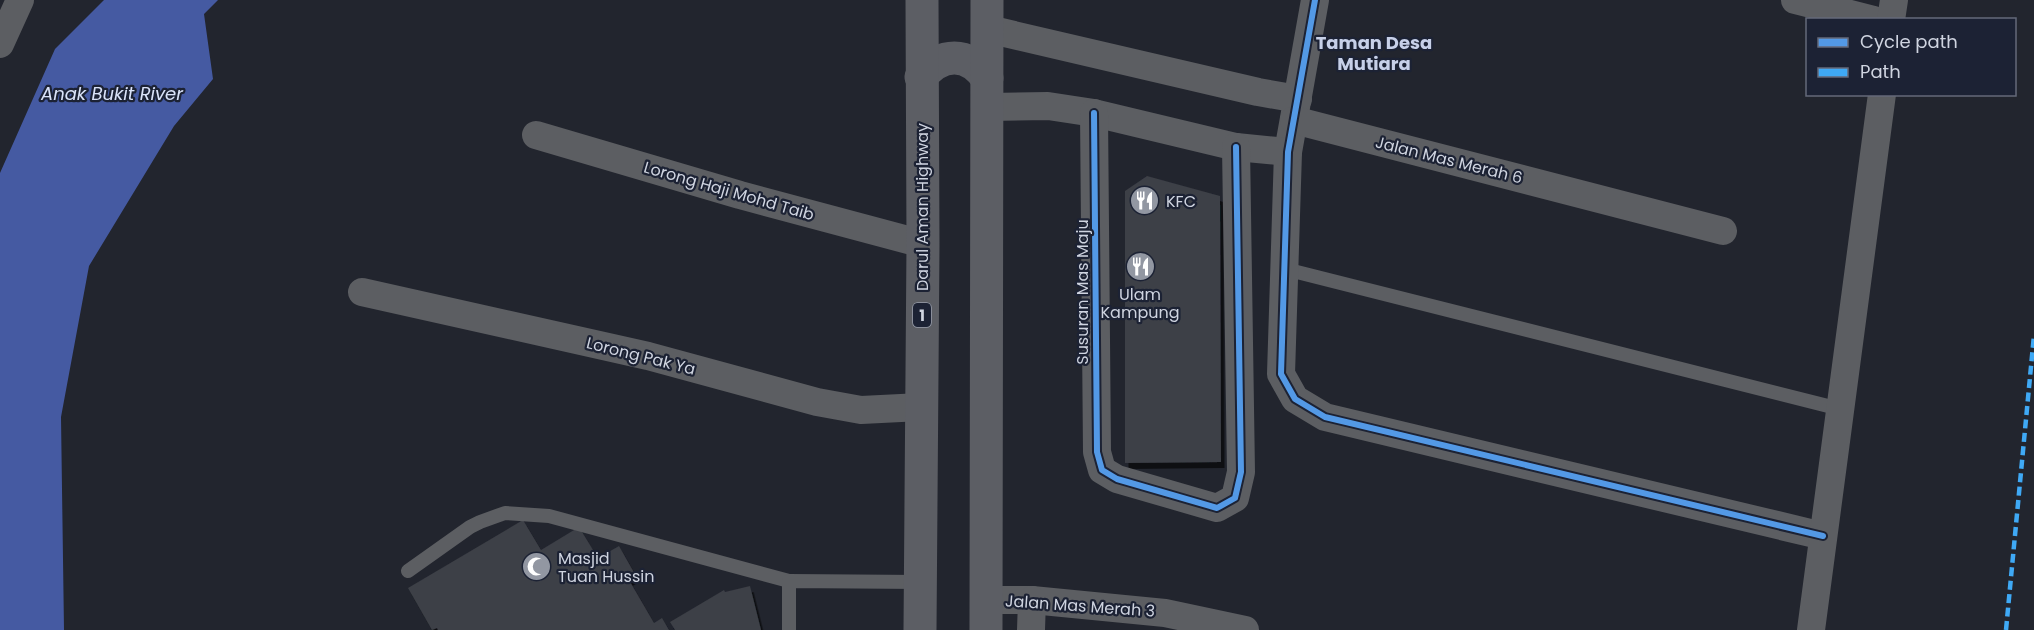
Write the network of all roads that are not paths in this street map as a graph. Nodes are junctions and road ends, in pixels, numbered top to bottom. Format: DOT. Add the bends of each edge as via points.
graph roads {
  1 [pos="20,0"];
  2 [pos="922,0"];
  3 [pos="1316,0"];
  4 [pos="1795,0"];
  5 [pos="1894,0"];
  6 [pos="987,14"];
  7 [pos="1866,18"];
  8 [pos="1892,18"];
  9 [pos="0,44"];
  10 [pos="921,77"];
  11 [pos="987,93"];
  12 [pos="1882,96"];
  13 [pos="1296,110"];
  14 [pos="1094,113"];
  15 [pos="536,135"];
  16 [pos="1236,147"];
  17 [pos="1288,152"];
  18 [pos="1723,231"];
  19 [pos="923,244"];
  20 [pos="1285,269"];
  21 [pos="362,292"];
  22 [pos="921,407"];
  23 [pos="1840,409"];
  24 [pos="1823,536"];
  25 [pos="408,571"];
  26 [pos="789,581"];
  27 [pos="921,582"];
  28 [pos="1032,600"];
  29 [pos="986,615"];
  30 [pos="1164,621"];
  31 [pos="789,630"];
  32 [pos="920,630"];
  33 [pos="1031,630"];
  34 [pos="1245,630"];
  35 [pos="1811,630"];
  1 -- 9 [label="street"];
  2 -- 10 [label="highway, Darul Aman Highway / 1"];
  3 -- 13 [label="street"];
  4 -- 7 [label="street"];
  5 -- 8 [label="street"];
  6 -- 11 [label="highway"];
  6 -- 13 [label="street, Jalan Mas Merah 6" via="1247,90"];
  10 -- 11 [label="highway" via="935,63 955,58 974,63"];
  10 -- 19 [label="highway, Darul Aman Highway / 1"];
  11 -- 14 [label="street"];
  11 -- 29 [label="highway"];
  12 -- 23 [label="street"];
  13 -- 17 [label="street"];
  13 -- 18 [label="street, Jalan Mas Merah 6"];
  14 -- 16 [label="street"];
  14 -- 16 [label="street, Susuran Mas Maju" via="1097,452 1102,470 1117,479 1217,508 1235,498 1241,472"];
  15 -- 19 [label="street, Lorong Haji Mohd Taib"];
  16 -- 17 [label="street"];
  17 -- 20 [label="street"];
  19 -- 22 [label="highway, Darul Aman Highway / 1"];
  20 -- 23 [label="lane"];
  20 -- 24 [label="street" via="1281,374 1295,399 1325,417"];
  21 -- 22 [label="street, Lorong Pak Ya" via="648,356 817,402 861,410"];
  22 -- 27 [label="highway, Darul Aman Highway / 1"];
  23 -- 24 [label="street"];
  24 -- 35 [label="street"];
  25 -- 26 [label="lane" via="470,527 505,513 549,516"];
  26 -- 27 [label="lane"];
  26 -- 31 [label="lane"];
  27 -- 32 [label="highway, Darul Aman Highway / 1"];
  28 -- 29 [label="street, Jalan Mas Merah 3"];
  28 -- 30 [label="street, Jalan Mas Merah 3"];
  28 -- 33 [label="street"];
  30 -- 34 [label="street, Jalan Mas Merah 3"];
}
